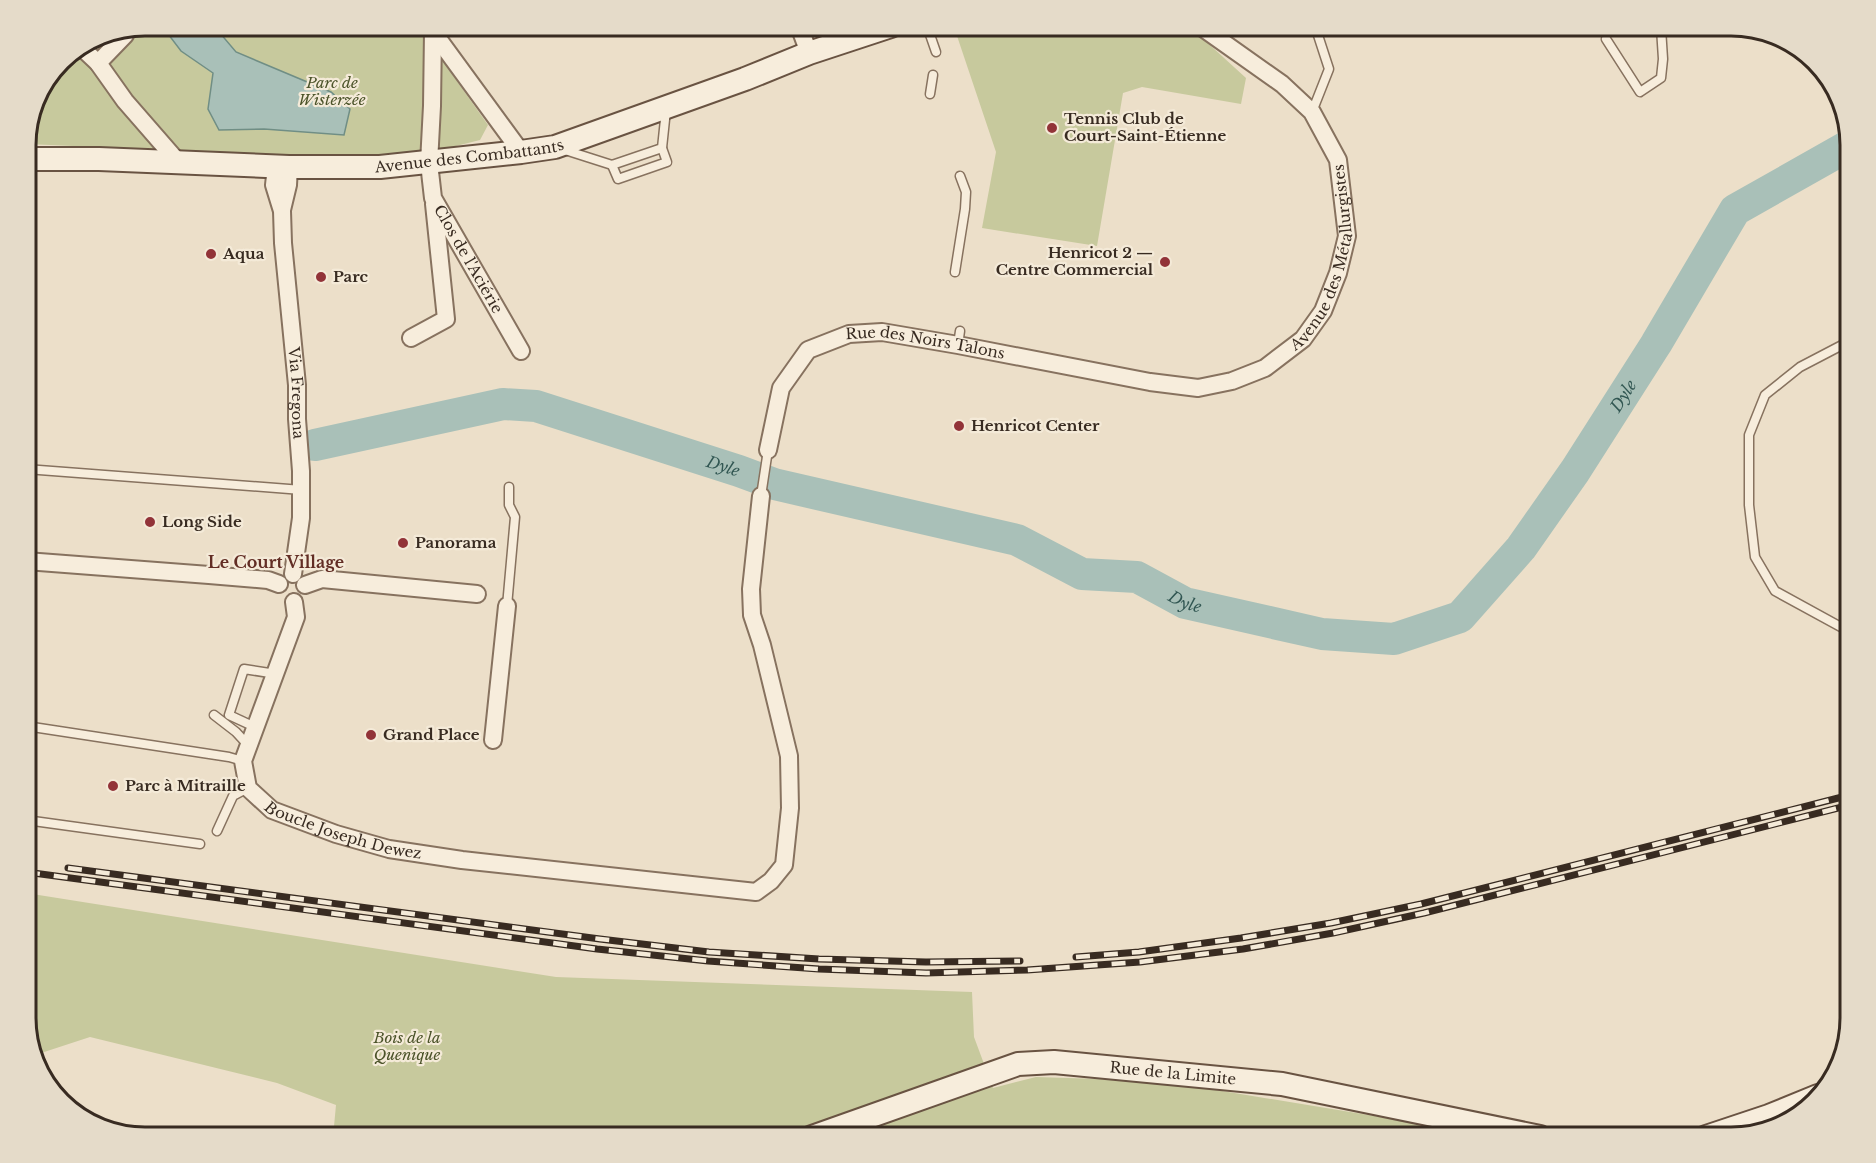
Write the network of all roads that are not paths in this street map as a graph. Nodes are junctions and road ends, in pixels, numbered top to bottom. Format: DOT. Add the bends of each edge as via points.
graph roads {
  1 [pos="430,36"];
  2 [pos="435,36"];
  3 [pos="803,36"];
  4 [pos="861,36"];
  5 [pos="930,36"];
  6 [pos="1214,36"];
  7 [pos="1226,36"];
  8 [pos="1318,36"];
  9 [pos="1662,36"];
  10 [pos="121,39"];
  11 [pos="1606,39"];
  12 [pos="936,52"];
  13 [pos="87,53"];
  14 [pos="809,53"];
  15 [pos="1249,61"];
  16 [pos="98,63"];
  17 [pos="933,75"];
  18 [pos="930,94"];
  19 [pos="666,107"];
  20 [pos="1312,112"];
  21 [pos="555,147"];
  22 [pos="662,148"];
  23 [pos="520,152"];
  24 [pos="36,159"];
  25 [pos="179,163"];
  26 [pos="429,163"];
  27 [pos="612,165"];
  28 [pos="283,167"];
  29 [pos="960,176"];
  30 [pos="433,198"];
  31 [pos="955,272"];
  32 [pos="411,338"];
  33 [pos="1840,346"];
  34 [pos="521,351"];
  35 [pos="1198,388"];
  36 [pos="768,450"];
  37 [pos="36,470"];
  38 [pos="509,487"];
  39 [pos="302,490"];
  40 [pos="761,496"];
  41 [pos="36,562"];
  42 [pos="299,579"];
  43 [pos="279,584"];
  44 [pos="477,594"];
  45 [pos="294,602"];
  46 [pos="507,606"];
  47 [pos="1840,626"];
  48 [pos="276,674"];
  49 [pos="214,715"];
  50 [pos="36,727"];
  51 [pos="255,727"];
  52 [pos="493,740"];
  53 [pos="248,745"];
  54 [pos="243,761"];
  55 [pos="248,788"];
  56 [pos="36,821"];
  57 [pos="218,831"];
  58 [pos="200,844"];
  59 [pos="1789,1110"];
  60 [pos="1761,1123"];
  61 [pos="840,1127"];
  62 [pos="1491,1127"];
  1 -- 26 [label="street, Clos de l'Aciérie"];
  2 -- 23 [label="street"];
  3 -- 14 [label="street"];
  4 -- 14 [label="main road, Avenue des Combattants"];
  5 -- 12 [label="lane"];
  6 -- 15 [label="street, Avenue des Métallurgistes"];
  7 -- 15 [label="street, Avenue des Métallurgistes"];
  8 -- 20 [label="lane" via="1329,69"];
  9 -- 11 [label="lane" via="1661,78 1640,92"];
  10 -- 16 [label="street"];
  13 -- 16 [label="street"];
  14 -- 19 [label="main road, Avenue des Combattants"];
  15 -- 20 [label="street, Avenue des Métallurgistes"];
  16 -- 25 [label="street"];
  17 -- 18 [label="lane"];
  19 -- 21 [label="main road, Avenue des Combattants"];
  19 -- 22 [label="lane"];
  20 -- 35 [label="street, Avenue des Métallurgistes" via="1338,160 1347,236 1323,311 1303,339 1265,368 1232,381"];
  21 -- 23 [label="main road, Avenue des Combattants"];
  21 -- 27 [label="lane"];
  22 -- 27 [label="lane"];
  22 -- 27 [label="lane" via="667,162 618,179"];
  23 -- 26 [label="main road, Avenue des Combattants"];
  24 -- 25 [label="main road, Avenue des Combattants"];
  25 -- 28 [label="main road, Avenue des Combattants"];
  26 -- 28 [label="main road, Avenue des Combattants"];
  26 -- 30 [label="street, Clos de l'Aciérie"];
  28 -- 39 [label="street, Via Fregona" via="288,185 282,211 283,243 297,385"];
  29 -- 31 [label="lane" via="966,192"];
  30 -- 32 [label="street" via="446,319"];
  30 -- 34 [label="street, Clos de l'Aciérie"];
  33 -- 47 [label="lane" via="1800,367 1765,395 1749,435 1755,557 1775,591"];
  35 -- 36 [label="street, Rue des Noirs Talons" via="1150,382 959,338 882,332 849,334 808,350 781,388"];
  36 -- 40 [label="lane, Rue des Noirs Talons"];
  37 -- 39 [label="lane"];
  38 -- 46 [label="lane" via="509,505 515,517"];
  39 -- 42 [label="street, Via Fregona"];
  40 -- 55 [label="street, Boucle Joseph Dewez" via="751,589 753,615 789,756 790,808 784,865 756,892 388,849 272,810"];
  41 -- 43 [label="street" via="209,574"];
  42 -- 43 [label="street" via="285,576"];
  42 -- 44 [label="street"];
  42 -- 45 [label="street" via="304,594"];
  43 -- 45 [label="street" via="281,597"];
  45 -- 48 [label="street" via="296,617"];
  46 -- 52 [label="street"];
  48 -- 51 [label="street"];
  48 -- 51 [label="lane" via="244,669 229,715"];
  49 -- 53 [label="lane"];
  50 -- 54 [label="lane"];
  51 -- 53 [label="street"];
  53 -- 54 [label="street"];
  54 -- 55 [label="street"];
  55 -- 57 [label="lane" via="233,796"];
  56 -- 58 [label="lane"];
  59 -- 60 [label="main road"];
  61 -- 62 [label="main road, Rue de la Limite" via="1018,1064 1054,1062 1282,1084"];
}
